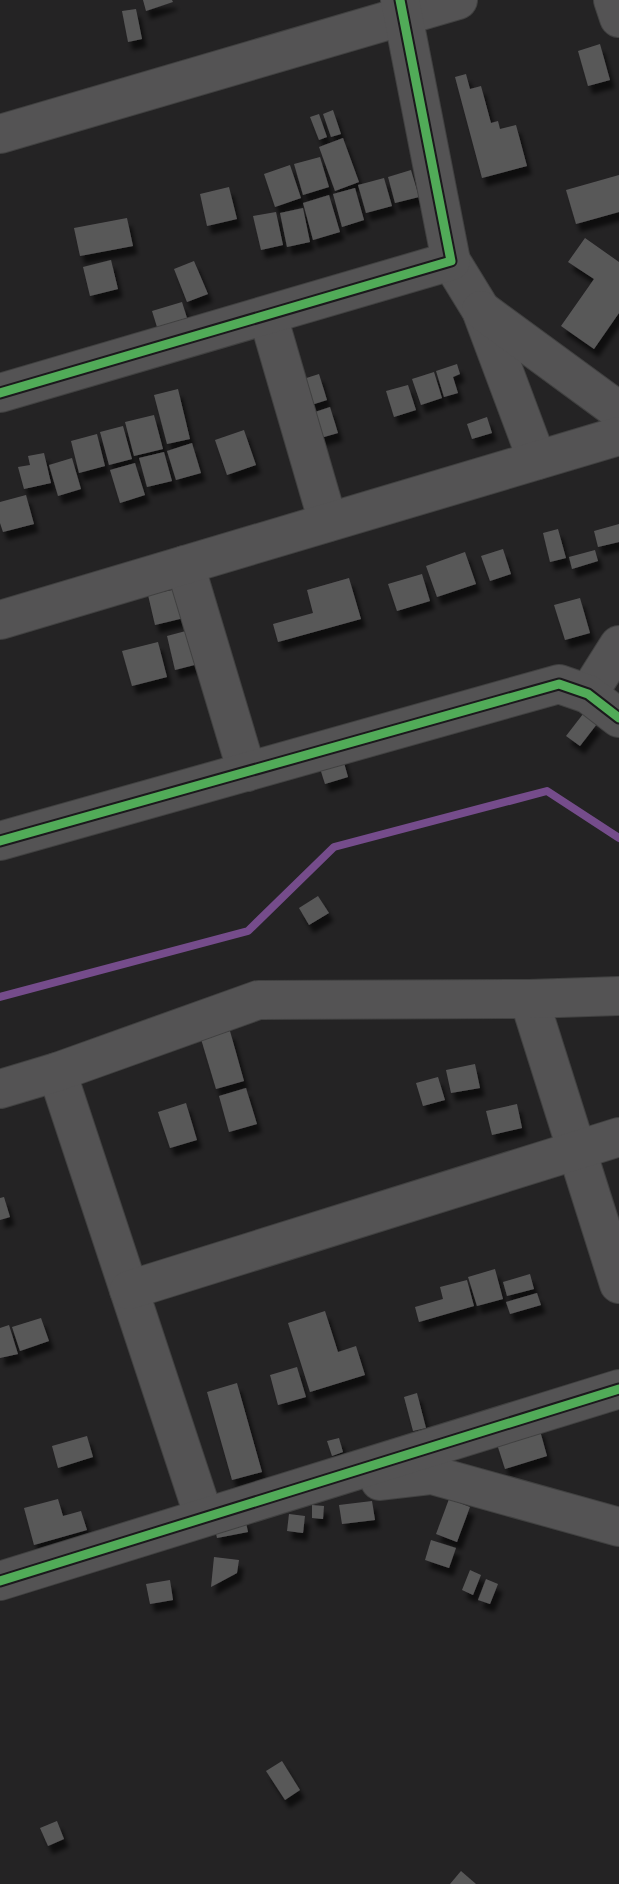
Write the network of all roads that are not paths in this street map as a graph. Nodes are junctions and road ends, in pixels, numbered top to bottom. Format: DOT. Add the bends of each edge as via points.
graph roads {
  1 [pos="458,0"];
  2 [pos="613,0"];
  3 [pos="402,8"];
  4 [pos="619,18"];
  5 [pos="0,134"];
  6 [pos="451,261"];
  7 [pos="481,310"];
  8 [pos="268,316"];
  9 [pos="0,393"];
  10 [pos="619,411"];
  11 [pos="619,436"];
  12 [pos="537,460"];
  13 [pos="328,523"];
  14 [pos="185,565"];
  15 [pos="0,620"];
  16 [pos="619,645"];
  17 [pos="588,694"];
  18 [pos="619,718"];
  19 [pos="247,772"];
  20 [pos="0,841"];
  21 [pos="619,996"];
  22 [pos="529,999"];
  23 [pos="57,1072"];
  24 [pos="0,1089"];
  25 [pos="619,1137"];
  26 [pos="578,1150"];
  27 [pos="619,1284"];
  28 [pos="129,1290"];
  29 [pos="619,1389"];
  30 [pos="260,1499"];
  31 [pos="204,1517"];
  32 [pos="619,1527"];
  33 [pos="0,1581"];
  1 -- 3 [label="street"];
  2 -- 4 [label="street"];
  3 -- 5 [label="street"];
  3 -- 6 [label="street"];
  6 -- 7 [label="street"];
  6 -- 8 [label="street"];
  7 -- 10 [label="street"];
  7 -- 12 [label="street"];
  8 -- 9 [label="street"];
  8 -- 13 [label="street"];
  11 -- 12 [label="street"];
  12 -- 13 [label="street"];
  13 -- 14 [label="street"];
  14 -- 15 [label="street"];
  14 -- 19 [label="street"];
  16 -- 17 [label="street"];
  17 -- 18 [label="street"];
  17 -- 19 [label="street" via="558,684"];
  19 -- 20 [label="street"];
  21 -- 22 [label="street"];
  22 -- 23 [label="street" via="258,1000"];
  22 -- 26 [label="street"];
  23 -- 24 [label="street"];
  23 -- 28 [label="street"];
  25 -- 26 [label="street"];
  26 -- 27 [label="street"];
  26 -- 28 [label="street"];
  28 -- 31 [label="street"];
  29 -- 30 [label="street"];
  30 -- 31 [label="street"];
  30 -- 32 [label="street" via="432,1475"];
  31 -- 33 [label="street"];
}
